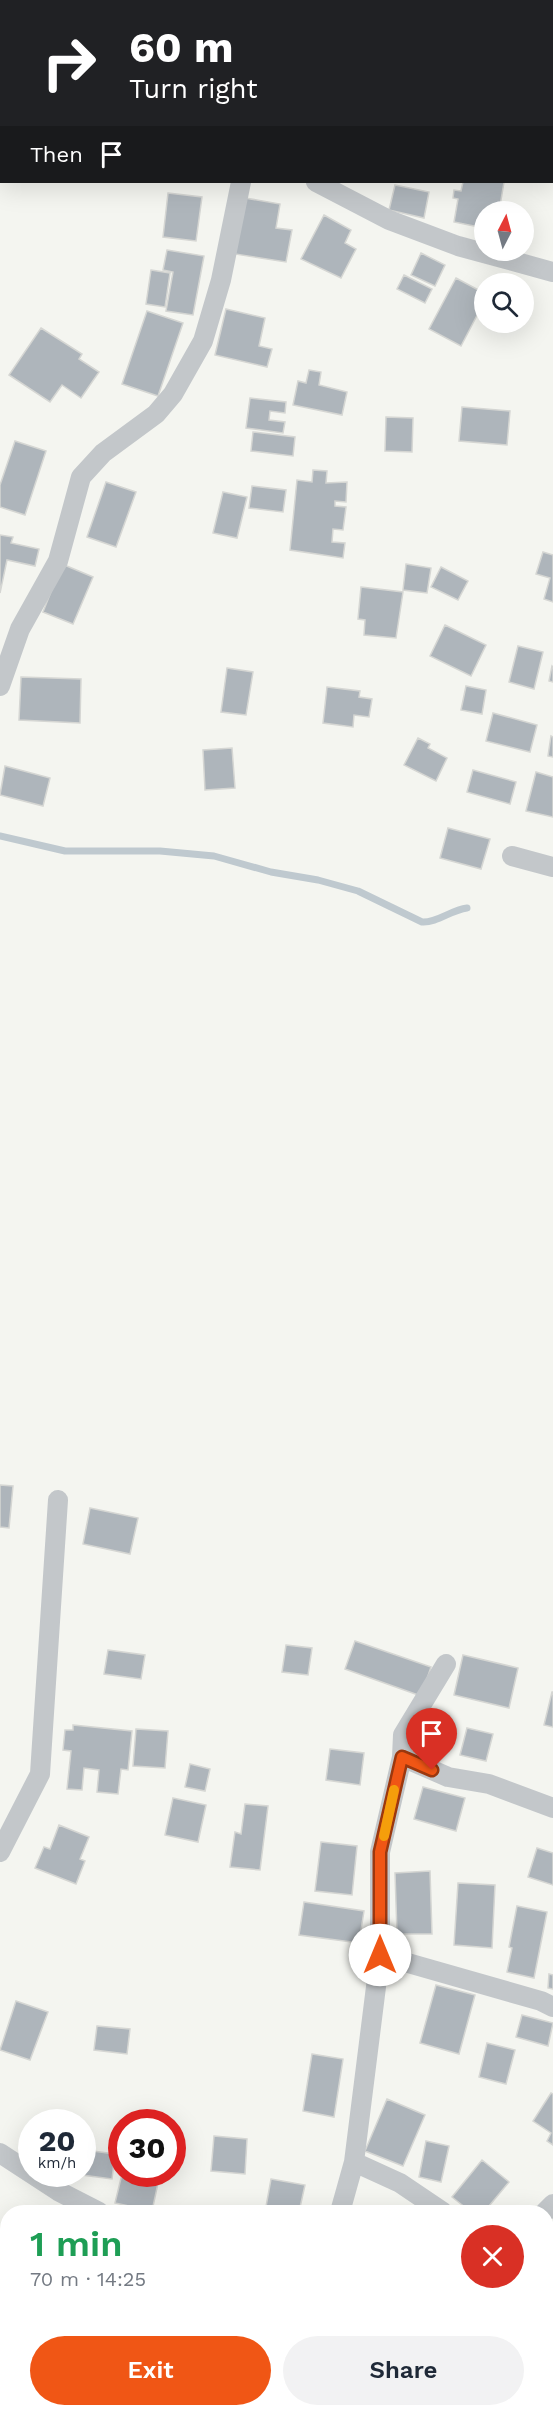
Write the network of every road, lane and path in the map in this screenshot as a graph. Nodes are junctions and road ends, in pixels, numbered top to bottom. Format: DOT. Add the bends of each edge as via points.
graph roads {
  1 [pos="241,183"];
  2 [pos="318,183"];
  3 [pos="553,272"];
  4 [pos="0,686"];
  5 [pos="512,856"];
  6 [pos="553,867"];
  7 [pos="58,1500"];
  8 [pos="446,1664"];
  9 [pos="402,1757"];
  10 [pos="553,1808"];
  11 [pos="0,1852"];
  12 [pos="380,1955"];
  13 [pos="553,2007"];
  14 [pos="0,2153"];
  15 [pos="354,2162"];
  16 [pos="85,2205"];
  17 [pos="342,2205"];
  18 [pos="432,2205"];
  1 -- 4 [label="street" via="221,280 203,341 173,394 156,414 103,453 81,477 58,561 20,629"];
  2 -- 3 [label="street" via="389,220 458,246"];
  5 -- 6 [label="street"];
  7 -- 11 [label="street" via="40,1774"];
  8 -- 9 [label="street" via="403,1735"];
  9 -- 10 [label="street" via="448,1777 489,1785"];
  9 -- 12 [label="street" via="380,1852"];
  12 -- 13 [label="street"];
  12 -- 15 [label="street"];
  14 -- 16 [label="street"];
  15 -- 17 [label="street"];
  15 -- 18 [label="street" via="399,2183"];
}
